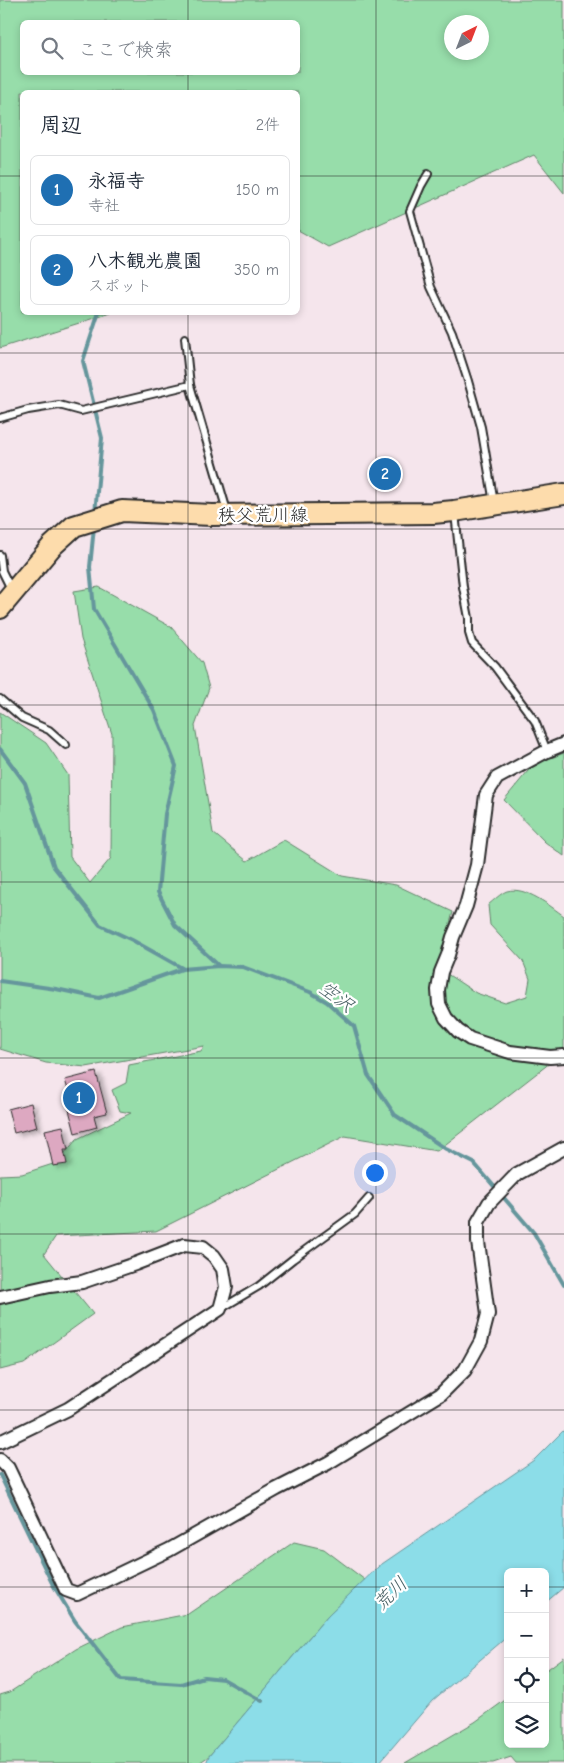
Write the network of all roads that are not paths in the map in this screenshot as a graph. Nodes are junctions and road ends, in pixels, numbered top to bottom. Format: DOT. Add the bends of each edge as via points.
graph roads {
  1 [pos="428,174"];
  2 [pos="185,338"];
  3 [pos="190,385"];
  4 [pos="0,418"];
  5 [pos="564,494"];
  6 [pos="494,505"];
  7 [pos="454,511"];
  8 [pos="228,515"];
  9 [pos="0,555"];
  10 [pos="6,600"];
  11 [pos="0,700"];
  12 [pos="564,744"];
  13 [pos="66,745"];
  14 [pos="547,751"];
  15 [pos="564,1056"];
  16 [pos="564,1148"];
  17 [pos="369,1198"];
  18 [pos="0,1297"];
  19 [pos="220,1308"];
  20 [pos="0,1442"];
  21 [pos="0,1460"];
  1 -- 6 [label="lane" via="410,211 432,288 452,332 468,381"];
  2 -- 3 [label="lane"];
  3 -- 4 [label="lane" via="81,411 59,405"];
  3 -- 8 [label="lane"];
  5 -- 6 [label="main road, 秩父荒川線"];
  6 -- 7 [label="main road, 秩父荒川線"];
  7 -- 8 [label="main road, 秩父荒川線"];
  7 -- 14 [label="lane" via="470,618 468,633 472,643 495,666 535,721"];
  8 -- 10 [label="main road, 秩父荒川線" via="122,511 74,526 52,546"];
  9 -- 10 [label="lane"];
  11 -- 13 [label="lane"];
  12 -- 14 [label="street"];
  14 -- 15 [label="street" via="497,778 486,795 477,865 438,990 439,1004 446,1018 470,1039 510,1052"];
  16 -- 21 [label="street" via="517,1174 489,1203 478,1222 488,1314 481,1341 465,1370 441,1394 328,1463 169,1550 78,1594 66,1590 8,1468"];
  17 -- 19 [label="lane" via="355,1214 259,1286"];
  18 -- 19 [label="street" via="82,1282 184,1244 204,1247 224,1270 226,1287"];
  19 -- 20 [label="street" via="68,1410"];
}
